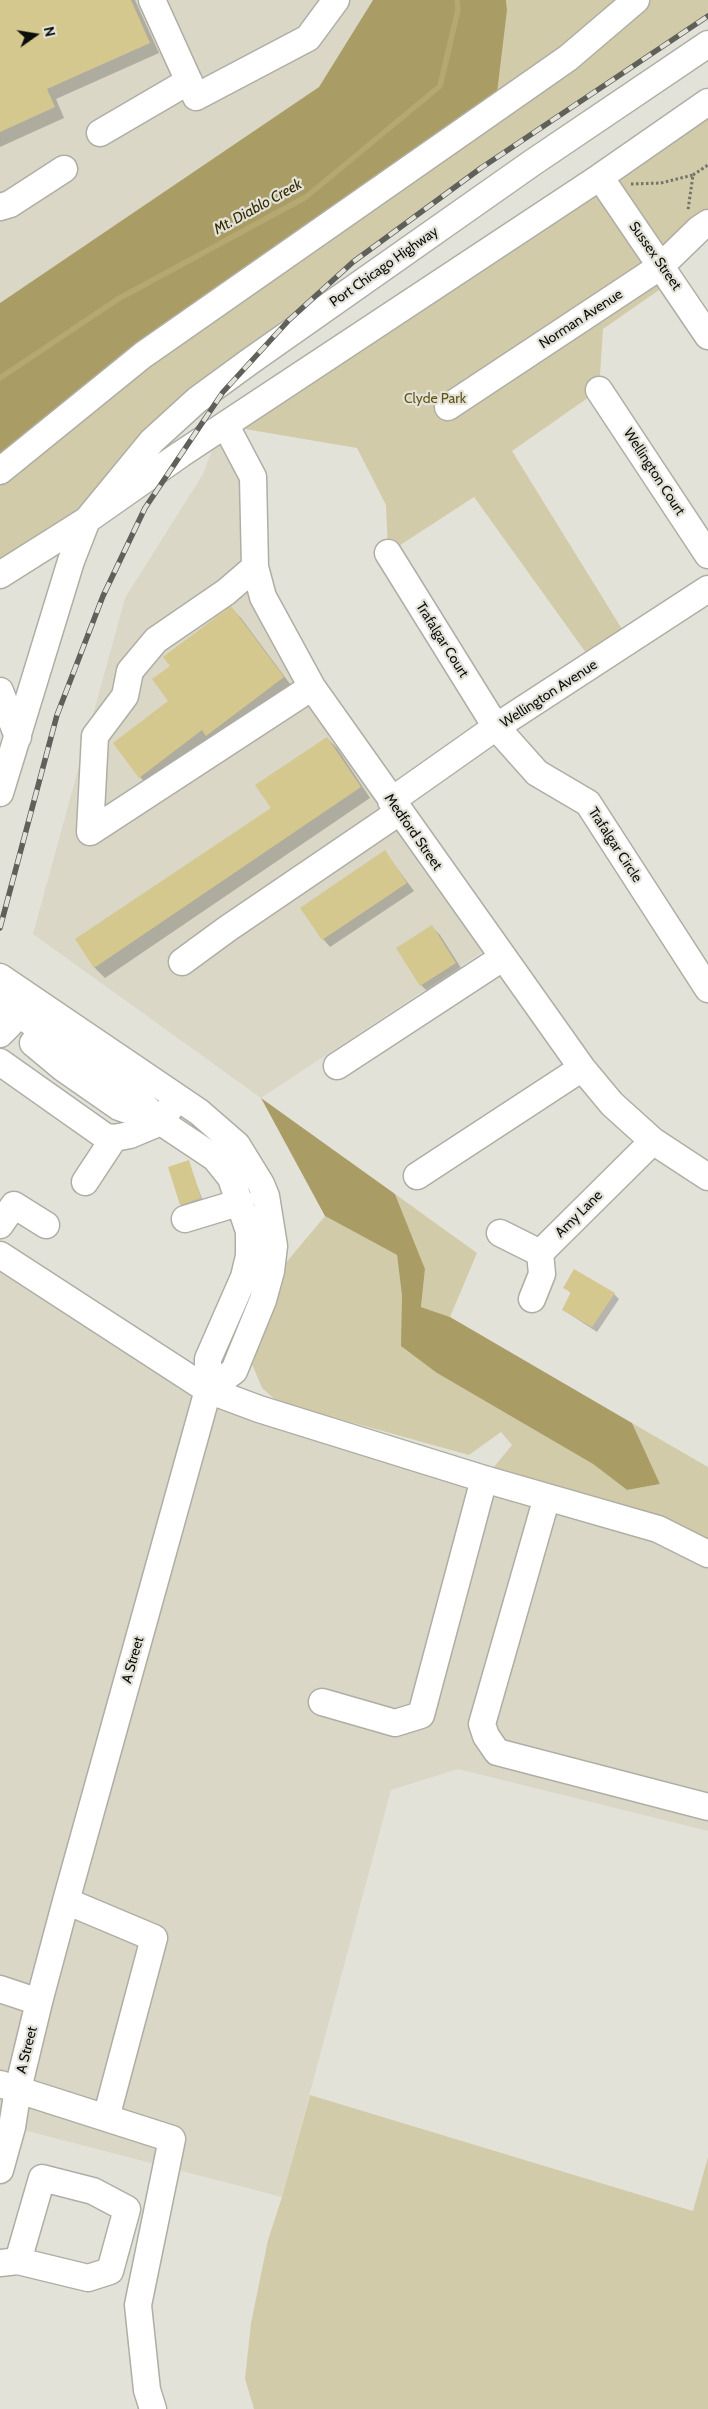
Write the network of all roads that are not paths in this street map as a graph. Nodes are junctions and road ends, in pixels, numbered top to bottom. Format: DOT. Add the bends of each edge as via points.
graph roads {
  1 [pos="152,0"];
  2 [pos="336,0"];
  3 [pos="636,0"];
  4 [pos="708,44"];
  5 [pos="189,82"];
  6 [pos="708,102"];
  7 [pos="100,133"];
  8 [pos="64,169"];
  9 [pos="603,181"];
  10 [pos="0,207"];
  11 [pos="698,218"];
  12 [pos="661,266"];
  13 [pos="708,336"];
  14 [pos="599,390"];
  15 [pos="448,406"];
  16 [pos="226,426"];
  17 [pos="0,471"];
  18 [pos="87,520"];
  19 [pos="388,553"];
  20 [pos="708,555"];
  21 [pos="255,568"];
  22 [pos="0,575"];
  23 [pos="708,589"];
  24 [pos="312,687"];
  25 [pos="0,691"];
  26 [pos="496,727"];
  27 [pos="18,737"];
  28 [pos="0,793"];
  29 [pos="395,807"];
  30 [pos="502,958"];
  31 [pos="182,962"];
  32 [pos="708,989"];
  33 [pos="5,1007"];
  34 [pos="0,1062"];
  35 [pos="338,1066"];
  36 [pos="582,1068"];
  37 [pos="176,1098"];
  38 [pos="161,1122"];
  39 [pos="114,1138"];
  40 [pos="653,1141"];
  41 [pos="417,1176"];
  42 [pos="708,1177"];
  43 [pos="85,1182"];
  44 [pos="241,1202"];
  45 [pos="185,1219"];
  46 [pos="0,1225"];
  47 [pos="46,1225"];
  48 [pos="500,1233"];
  49 [pos="540,1253"];
  50 [pos="0,1255"];
  51 [pos="532,1299"];
  52 [pos="208,1390"];
  53 [pos="484,1478"];
  54 [pos="547,1497"];
  55 [pos="708,1554"];
  56 [pos="322,1702"];
  57 [pos="708,1807"];
  58 [pos="66,1901"];
  59 [pos="0,1989"];
  60 [pos="39,2002"];
  61 [pos="9,2087"];
  62 [pos="106,2118"];
  63 [pos="0,2170"];
  64 [pos="9,2262"];
  65 [pos="153,2409"];
  1 -- 5 [label="street"];
  2 -- 5 [label="street" via="308,38 196,97"];
  3 -- 17 [label="street" via="568,58 143,354"];
  4 -- 18 [label="street, Port Chicago Highway" via="532,163 197,400 152,441"];
  5 -- 7 [label="street"];
  6 -- 9 [label="street, Port Chicago Highway"];
  8 -- 10 [label="street" via="10,204"];
  9 -- 12 [label="street, Sussex Street"];
  9 -- 16 [label="street, Port Chicago Highway"];
  11 -- 12 [label="street, Norman Avenue" via="699,229"];
  12 -- 13 [label="street, Sussex Street"];
  12 -- 15 [label="street, Norman Avenue"];
  14 -- 20 [label="street, Wellington Court"];
  16 -- 18 [label="street, Port Chicago Highway"];
  16 -- 21 [label="street, Medford Street" via="253,477"];
  18 -- 22 [label="street, Port Chicago Highway"];
  18 -- 27 [label="street" via="71,561"];
  19 -- 26 [label="street, Trafalgar Court"];
  21 -- 24 [label="street, Medford Street" via="263,597"];
  21 -- 24 [label="street" via="156,640 130,671 125,696 95,736 90,832"];
  23 -- 26 [label="street, Wellington Avenue"];
  24 -- 29 [label="street, Medford Street"];
  25 -- 27 [label="street"];
  26 -- 29 [label="street, Wellington Avenue"];
  26 -- 32 [label="street, Trafalgar Circle" via="537,773 588,803"];
  27 -- 28 [label="street"];
  29 -- 30 [label="street, Medford Street"];
  29 -- 31 [label="street, Wellington Avenue"];
  30 -- 35 [label="street"];
  30 -- 36 [label="street, Medford Street"];
  33 -- 37 [label="street"];
  33 -- 38 [label="street, A Street" via="131,1093"];
  34 -- 39 [label="street" via="106,1137"];
  36 -- 40 [label="street, Medford Street" via="612,1104"];
  36 -- 41 [label="street"];
  37 -- 38 [label="street"];
  37 -- 52 [label="street" via="199,1112 237,1145 266,1196 274,1246 263,1300 234,1371"];
  38 -- 39 [label="street"];
  38 -- 44 [label="street, A Street" via="215,1158 231,1178"];
  39 -- 43 [label="street"];
  40 -- 42 [label="street, Medford Street"];
  40 -- 49 [label="street, Amy Lane"];
  44 -- 45 [label="street"];
  44 -- 52 [label="street, A Street" via="249,1231 249,1256 244,1277 208,1359"];
  46 -- 47 [label="street" via="14,1205"];
  48 -- 49 [label="street"];
  49 -- 51 [label="street" via="542,1274"];
  50 -- 52 [label="street"];
  52 -- 53 [label="street" via="259,1409"];
  52 -- 58 [label="street, A Street"];
  53 -- 54 [label="street"];
  53 -- 56 [label="street" via="420,1715 395,1723"];
  54 -- 55 [label="street" via="658,1529"];
  54 -- 57 [label="street" via="482,1724 486,1736 497,1752"];
  58 -- 60 [label="street, A Street"];
  58 -- 62 [label="street" via="154,1938"];
  59 -- 60 [label="street"];
  60 -- 61 [label="street, A Street"];
  61 -- 62 [label="street"];
  61 -- 63 [label="street, A Street" via="12,2127"];
  62 -- 65 [label="street" via="172,2139 138,2305 147,2390"];
  64 -- 64 [label="street" via="88,2278 110,2271 127,2209 93,2191 42,2178"];
}
